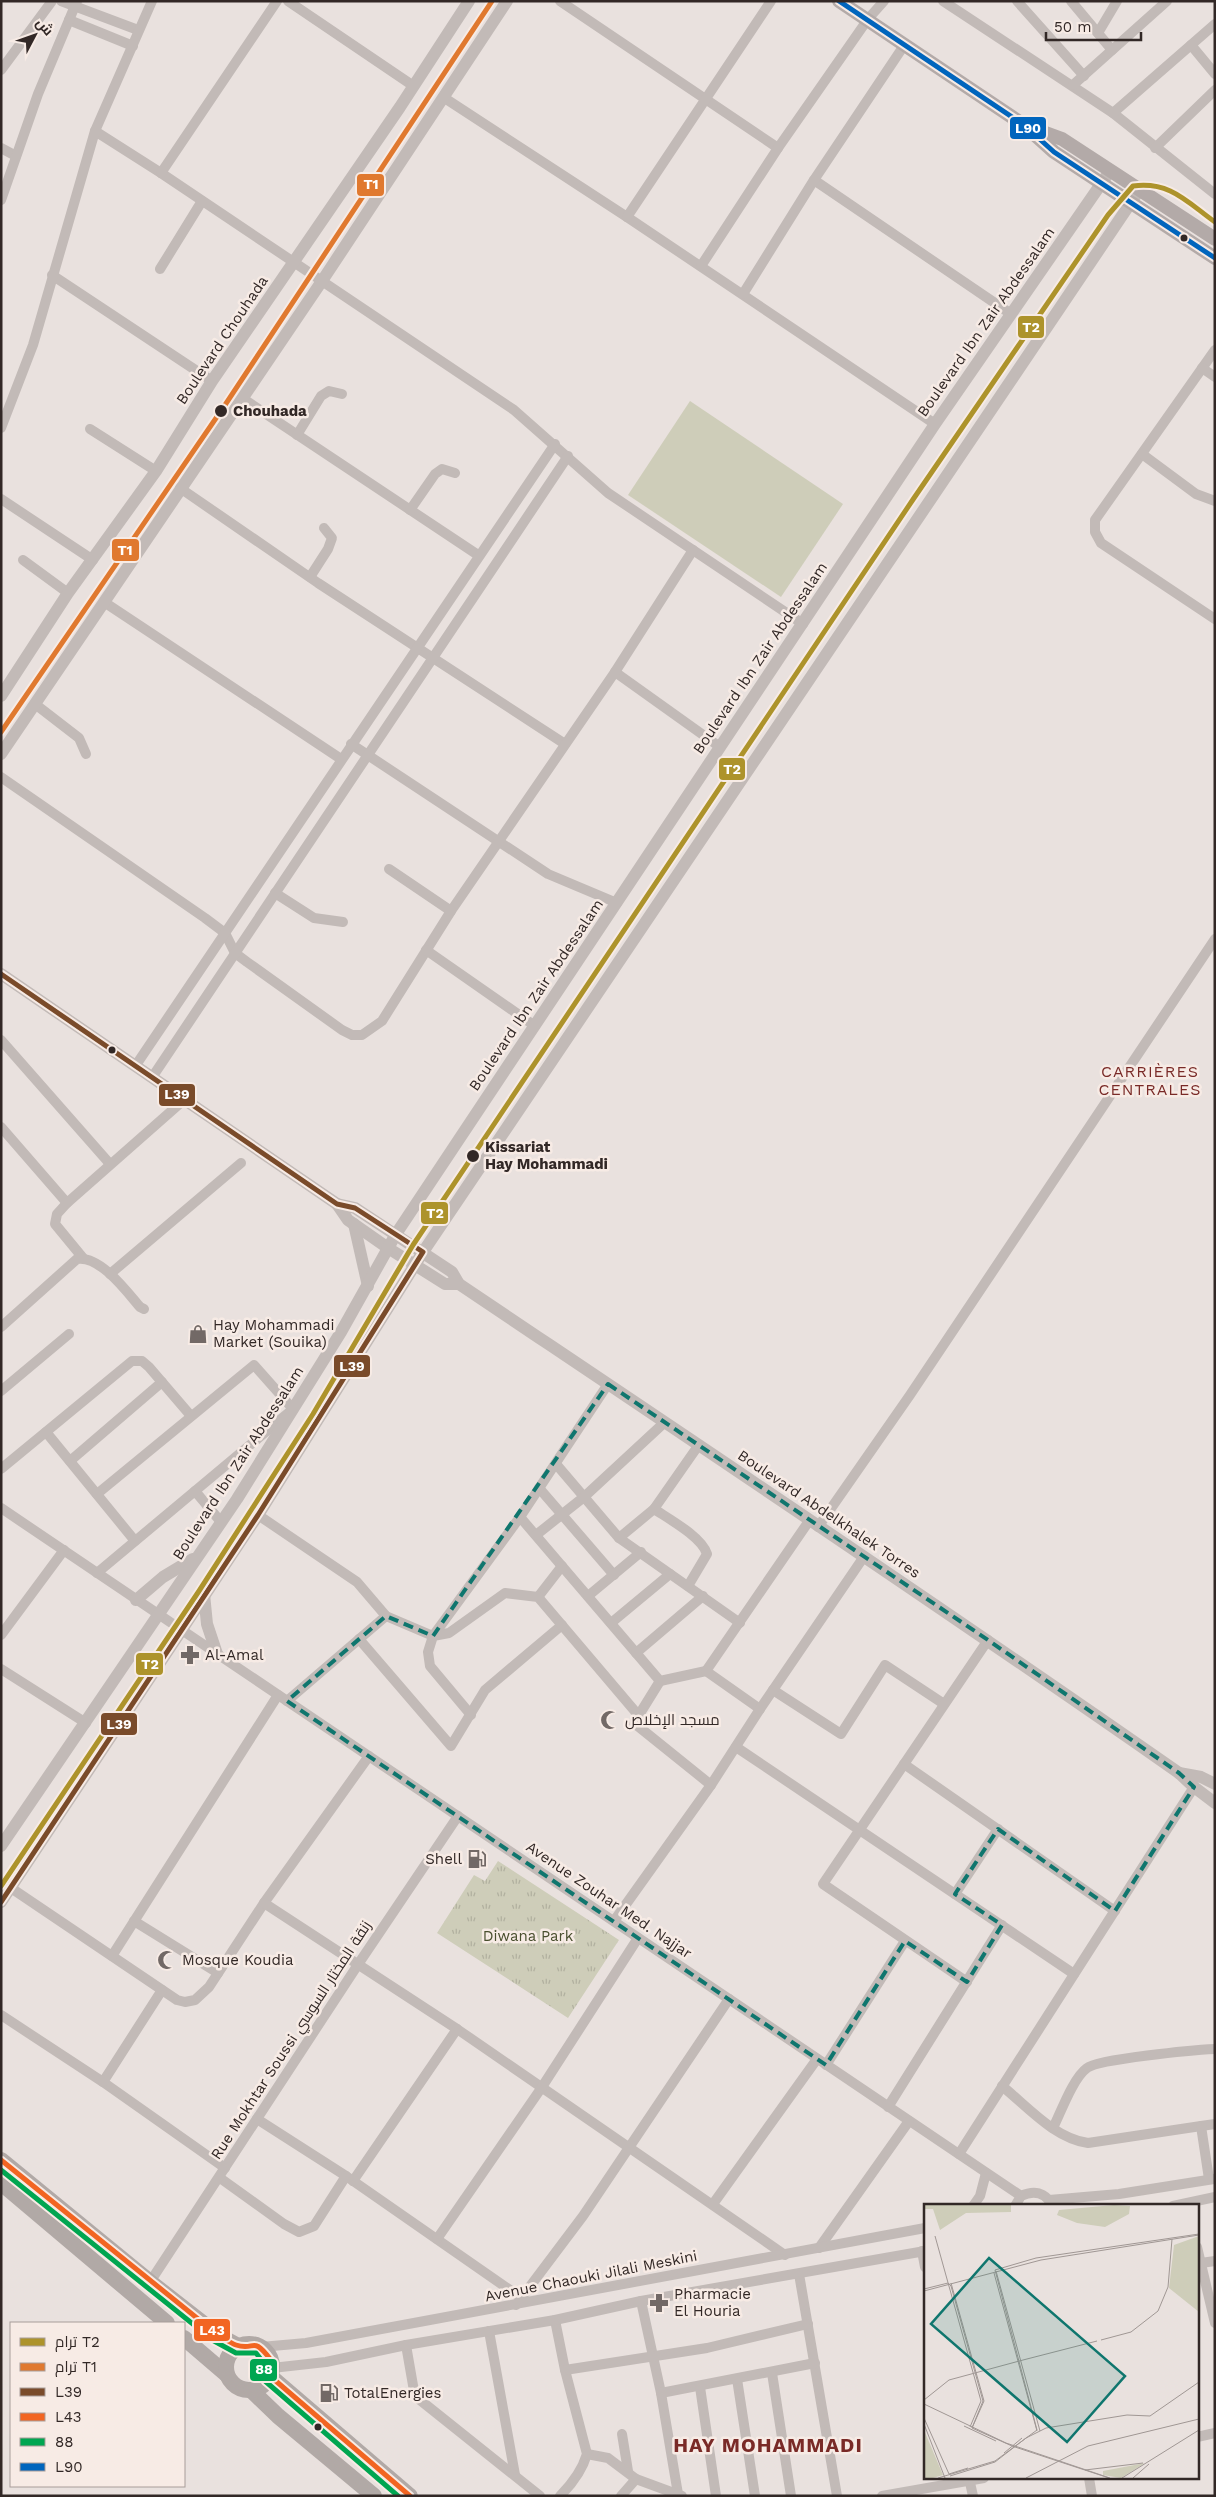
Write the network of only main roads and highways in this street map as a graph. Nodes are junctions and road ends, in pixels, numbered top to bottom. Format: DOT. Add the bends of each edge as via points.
graph roads {
  1 [pos="839,1"];
  2 [pos="1024,125"];
  3 [pos="1215,239"];
  4 [pos="1215,258"];
  5 [pos="1,2160"];
  6 [pos="1,2183"];
  7 [pos="166,2322"];
  8 [pos="185,2339"];
  9 [pos="238,2346"];
  10 [pos="271,2372"];
  11 [pos="226,2374"];
  12 [pos="251,2390"];
  13 [pos="374,2496"];
  14 [pos="410,2496"];
  1 -- 2 [label="main road"];
  2 -- 3 [label="main road" via="1062,140"];
  2 -- 4 [label="main road" via="1054,152"];
  5 -- 9 [label="main road" via="150,2282 218,2335"];
  6 -- 7 [label="main road"];
  8 -- 11 [label="main road"];
  9 -- 10 [label="main road" via="254,2344 261,2347 267,2353"];
  9 -- 11 [label="main road" via="227,2358"];
  10 -- 12 [label="main road" via="266,2383"];
  10 -- 14 [label="main road"];
  11 -- 12 [label="main road" via="236,2386"];
  12 -- 13 [label="main road"];
}
